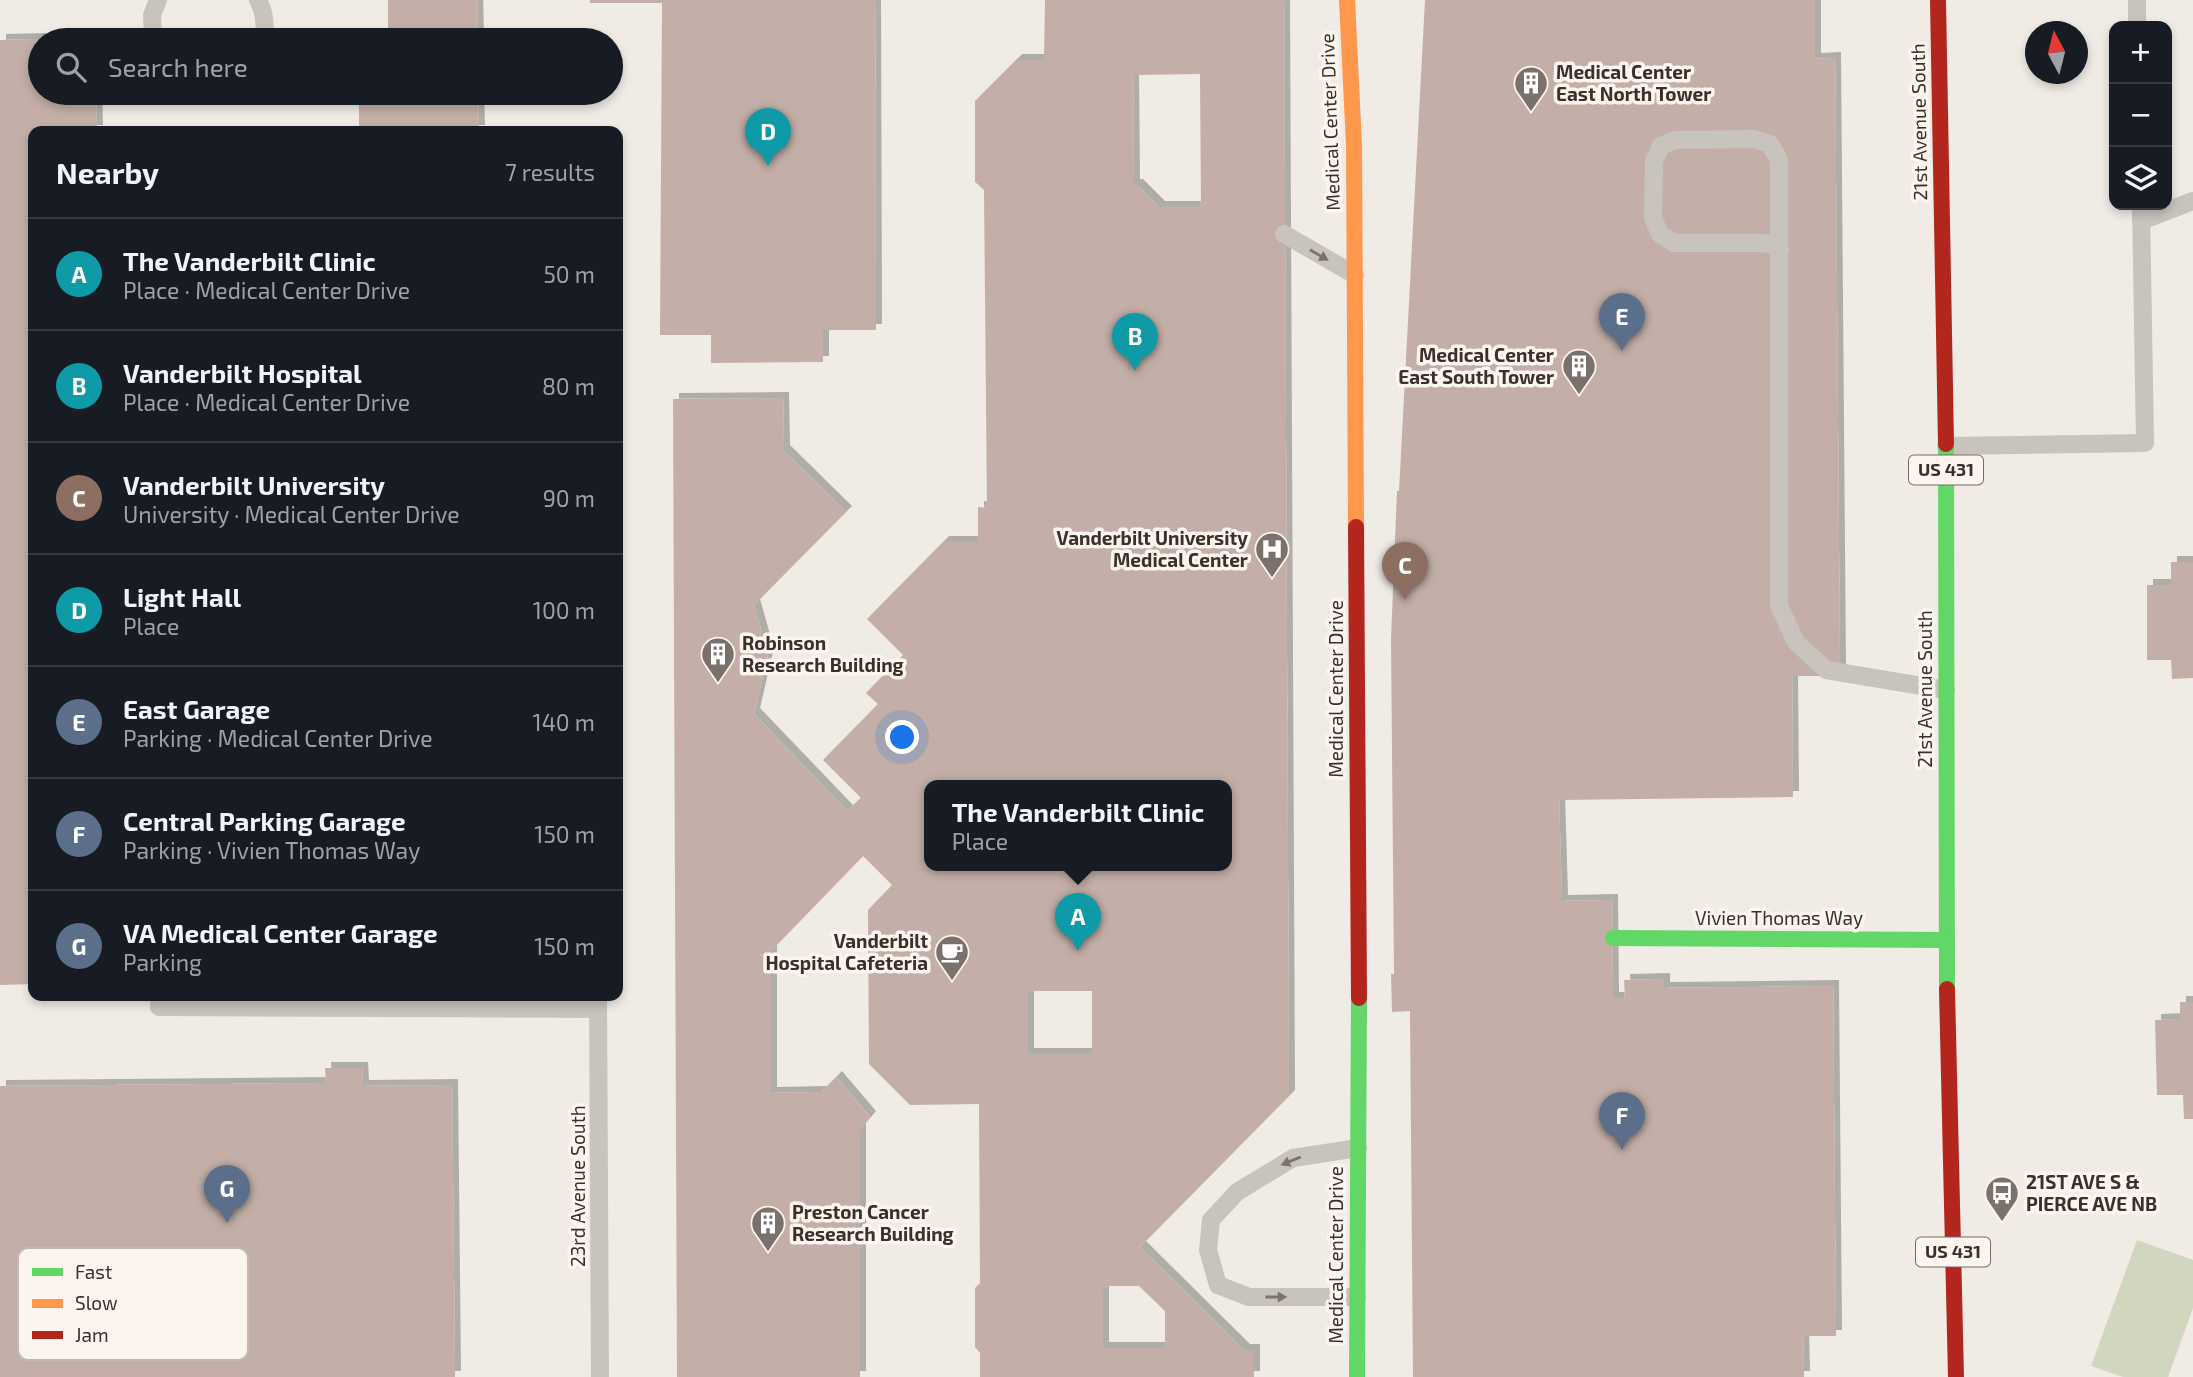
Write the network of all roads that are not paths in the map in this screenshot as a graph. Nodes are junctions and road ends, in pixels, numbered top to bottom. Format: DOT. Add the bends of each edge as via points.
graph roads {
  1 [pos="158,0"];
  2 [pos="258,0"];
  3 [pos="1347,0"];
  4 [pos="1938,0"];
  5 [pos="2137,0"];
  6 [pos="2137,21"];
  7 [pos="153,28"];
  8 [pos="266,28"];
  9 [pos="2193,201"];
  10 [pos="2141,213"];
  11 [pos="1284,234"];
  12 [pos="1780,250"];
  13 [pos="1355,275"];
  14 [pos="1946,446"];
  15 [pos="1946,690"];
  16 [pos="1612,938"];
  17 [pos="1946,940"];
  18 [pos="160,1001"];
  19 [pos="598,1003"];
  20 [pos="1358,1148"];
  21 [pos="1357,1297"];
  22 [pos="600,1377"];
  23 [pos="1357,1377"];
  24 [pos="1956,1377"];
  1 -- 7 [label="lane"];
  2 -- 8 [label="lane"];
  3 -- 13 [label="street, Medical Center Drive"];
  4 -- 14 [label="street, 21st Avenue South / US 431"];
  5 -- 6 [label="lane"];
  9 -- 10 [label="lane"];
  10 -- 14 [label="lane" via="2145,443"];
  11 -- 13 [label="lane, one-way"];
  12 -- 12 [label="lane" via="1779,160 1770,144 1754,139 1675,139 1661,146 1654,160 1653,218 1660,234 1674,243 1761,243"];
  12 -- 15 [label="lane" via="1779,606 1796,642 1826,670"];
  13 -- 20 [label="street, Medical Center Drive"];
  14 -- 15 [label="street, 21st Avenue South / US 431"];
  15 -- 17 [label="street, 21st Avenue South / US 431"];
  16 -- 17 [label="street, Vivien Thomas Way"];
  17 -- 24 [label="street, 21st Avenue South / US 431"];
  18 -- 19 [label="lane" via="159,1007"];
  19 -- 22 [label="lane, 23rd Avenue South"];
  20 -- 21 [label="street, Medical Center Drive"];
  20 -- 21 [label="lane, one-way" via="1293,1157 1237,1192 1211,1220 1208,1250 1218,1285 1249,1297"];
  21 -- 23 [label="street, Medical Center Drive"];
}
